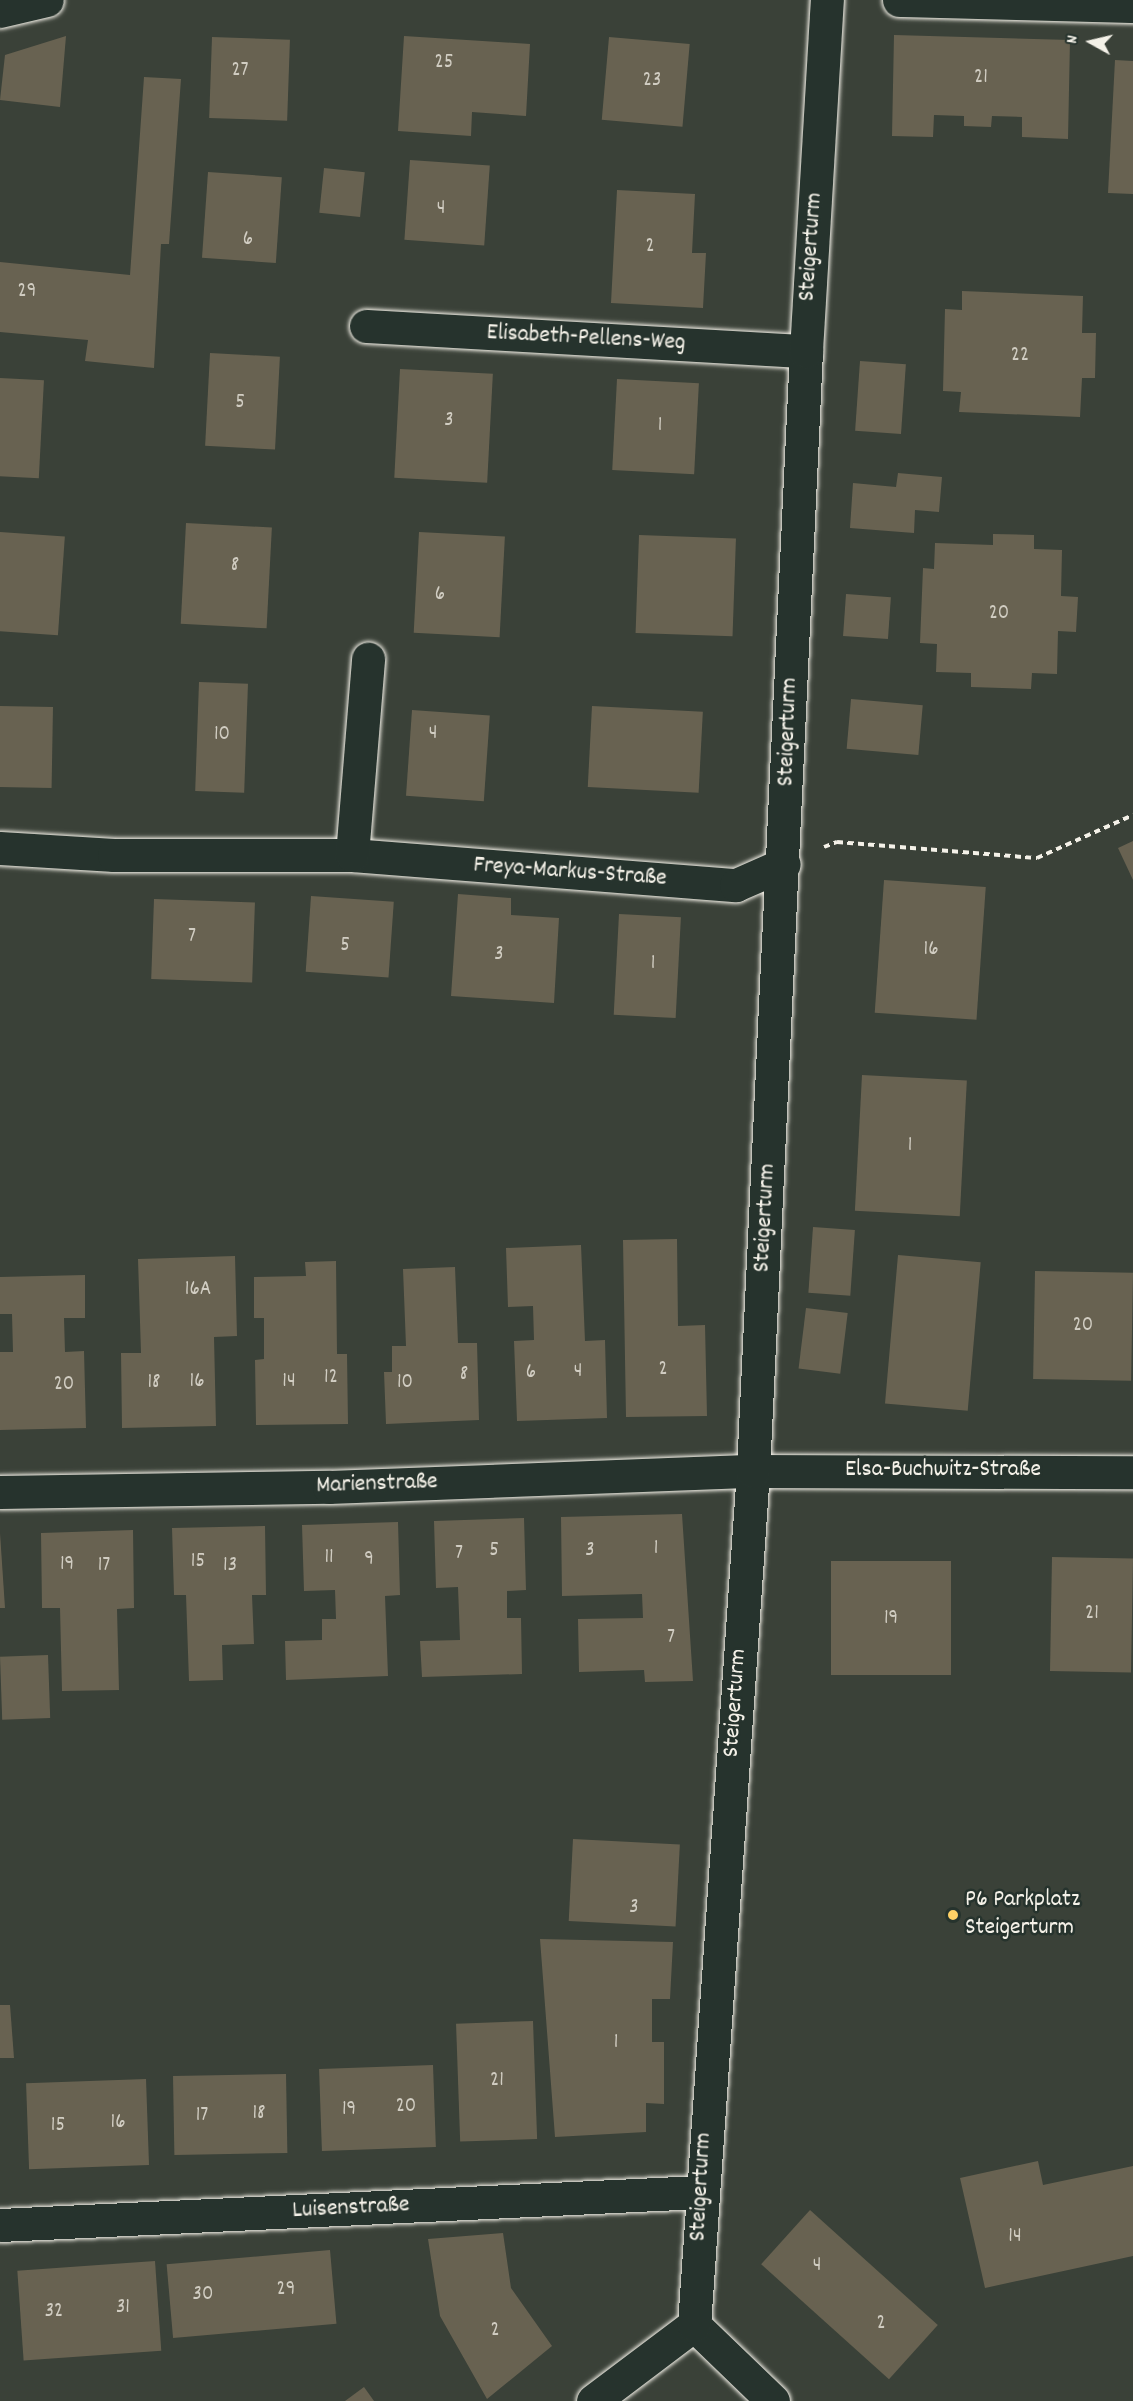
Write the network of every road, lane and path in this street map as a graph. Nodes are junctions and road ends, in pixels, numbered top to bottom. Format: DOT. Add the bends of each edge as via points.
graph roads {
  1 [pos="47,0"];
  2 [pos="827,0"];
  3 [pos="899,0"];
  4 [pos="1133,6"];
  5 [pos="0,11"];
  6 [pos="366,327"];
  7 [pos="806,351"];
  8 [pos="368,659"];
  9 [pos="1133,815"];
  10 [pos="0,848"];
  11 [pos="352,855"];
  12 [pos="784,864"];
  13 [pos="753,1471"];
  14 [pos="1133,1472"];
  15 [pos="0,1492"];
  16 [pos="701,2192"];
  17 [pos="0,2225"];
  18 [pos="694,2325"];
  19 [pos="593,2401"];
  20 [pos="773,2401"];
  1 -- 5 [label="street"];
  2 -- 7 [label="street, Steigerturm"];
  3 -- 4 [label="street"];
  6 -- 7 [label="street, Elisabeth-Pellens-Weg"];
  7 -- 12 [label="street, Steigerturm"];
  8 -- 11 [label="street"];
  9 -- 12 [label="path" via="1037,858 837,842"];
  10 -- 11 [label="street, Freya-Markus-Straße" via="114,855"];
  11 -- 12 [label="street, Freya-Markus-Straße" via="735,885"];
  12 -- 13 [label="street, Steigerturm"];
  13 -- 14 [label="street, Elsa-Buchwitz-Straße"];
  13 -- 15 [label="street, Marienstraße" via="329,1487"];
  13 -- 16 [label="street, Steigerturm"];
  16 -- 17 [label="street, Luisenstraße"];
  16 -- 18 [label="street, Steigerturm"];
  18 -- 19 [label="street"];
  18 -- 20 [label="street"];
}
